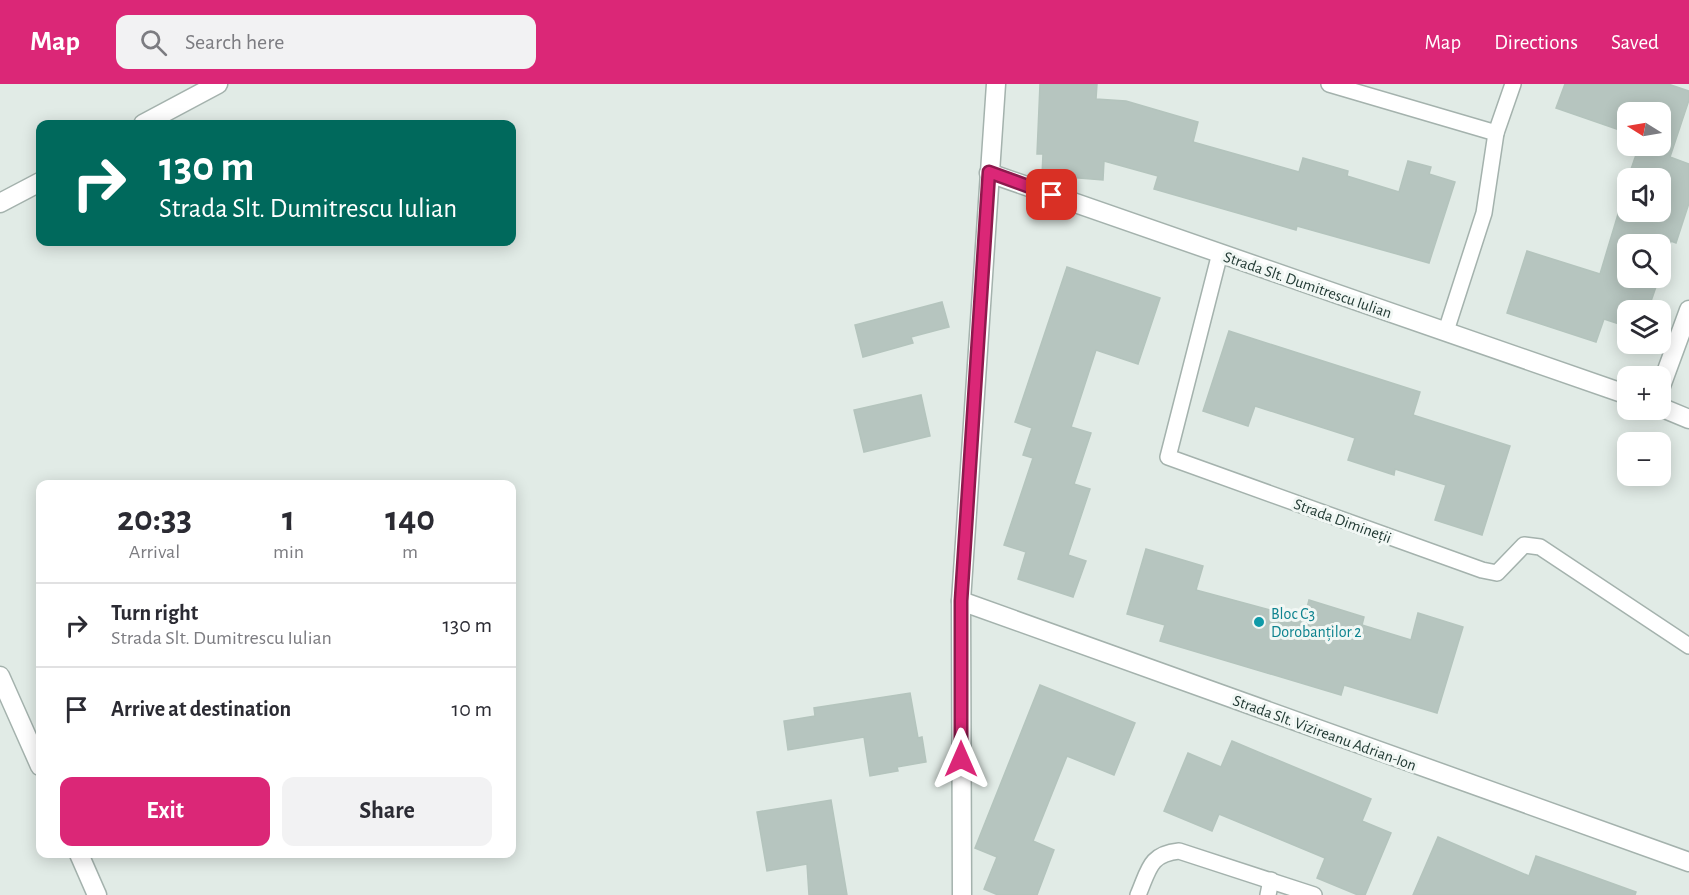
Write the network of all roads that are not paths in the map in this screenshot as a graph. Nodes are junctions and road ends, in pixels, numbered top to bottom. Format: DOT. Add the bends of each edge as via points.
graph roads {
  1 [pos="218,84"];
  2 [pos="996,84"];
  3 [pos="1329,84"];
  4 [pos="1513,84"];
  5 [pos="150,120"];
  6 [pos="1496,133"];
  7 [pos="989,172"];
  8 [pos="36,184"];
  9 [pos="0,203"];
  10 [pos="1220,253"];
  11 [pos="1689,310"];
  12 [pos="1446,332"];
  13 [pos="1668,366"];
  14 [pos="1617,391"];
  15 [pos="1671,412"];
  16 [pos="1689,419"];
  17 [pos="961,601"];
  18 [pos="1689,646"];
  19 [pos="0,675"];
  20 [pos="36,757"];
  21 [pos="81,858"];
  22 [pos="1689,862"];
  23 [pos="1269,887"];
  24 [pos="97,895"];
  25 [pos="962,895"];
  26 [pos="1138,895"];
  27 [pos="1314,895"];
  1 -- 5 [label="street"];
  2 -- 7 [label="street"];
  3 -- 6 [label="lane"];
  4 -- 6 [label="lane"];
  6 -- 12 [label="lane" via="1484,213"];
  7 -- 10 [label="street, Strada Slt. Dumitrescu Iulian"];
  7 -- 17 [label="street"];
  8 -- 9 [label="street"];
  10 -- 12 [label="street, Strada Slt. Dumitrescu Iulian"];
  10 -- 18 [label="lane, Strada Dimineții" via="1168,457 1482,570 1497,573 1524,545 1540,547"];
  11 -- 13 [label="street"];
  12 -- 14 [label="street, Strada Slt. Dumitrescu Iulian"];
  15 -- 16 [label="street"];
  17 -- 22 [label="street, Strada Slt. Vizireanu Adrian-Ion"];
  17 -- 25 [label="street"];
  19 -- 20 [label="street"];
  21 -- 24 [label="street"];
  23 -- 26 [label="lane" via="1179,850 1162,852 1152,861"];
  23 -- 27 [label="lane"];
}
